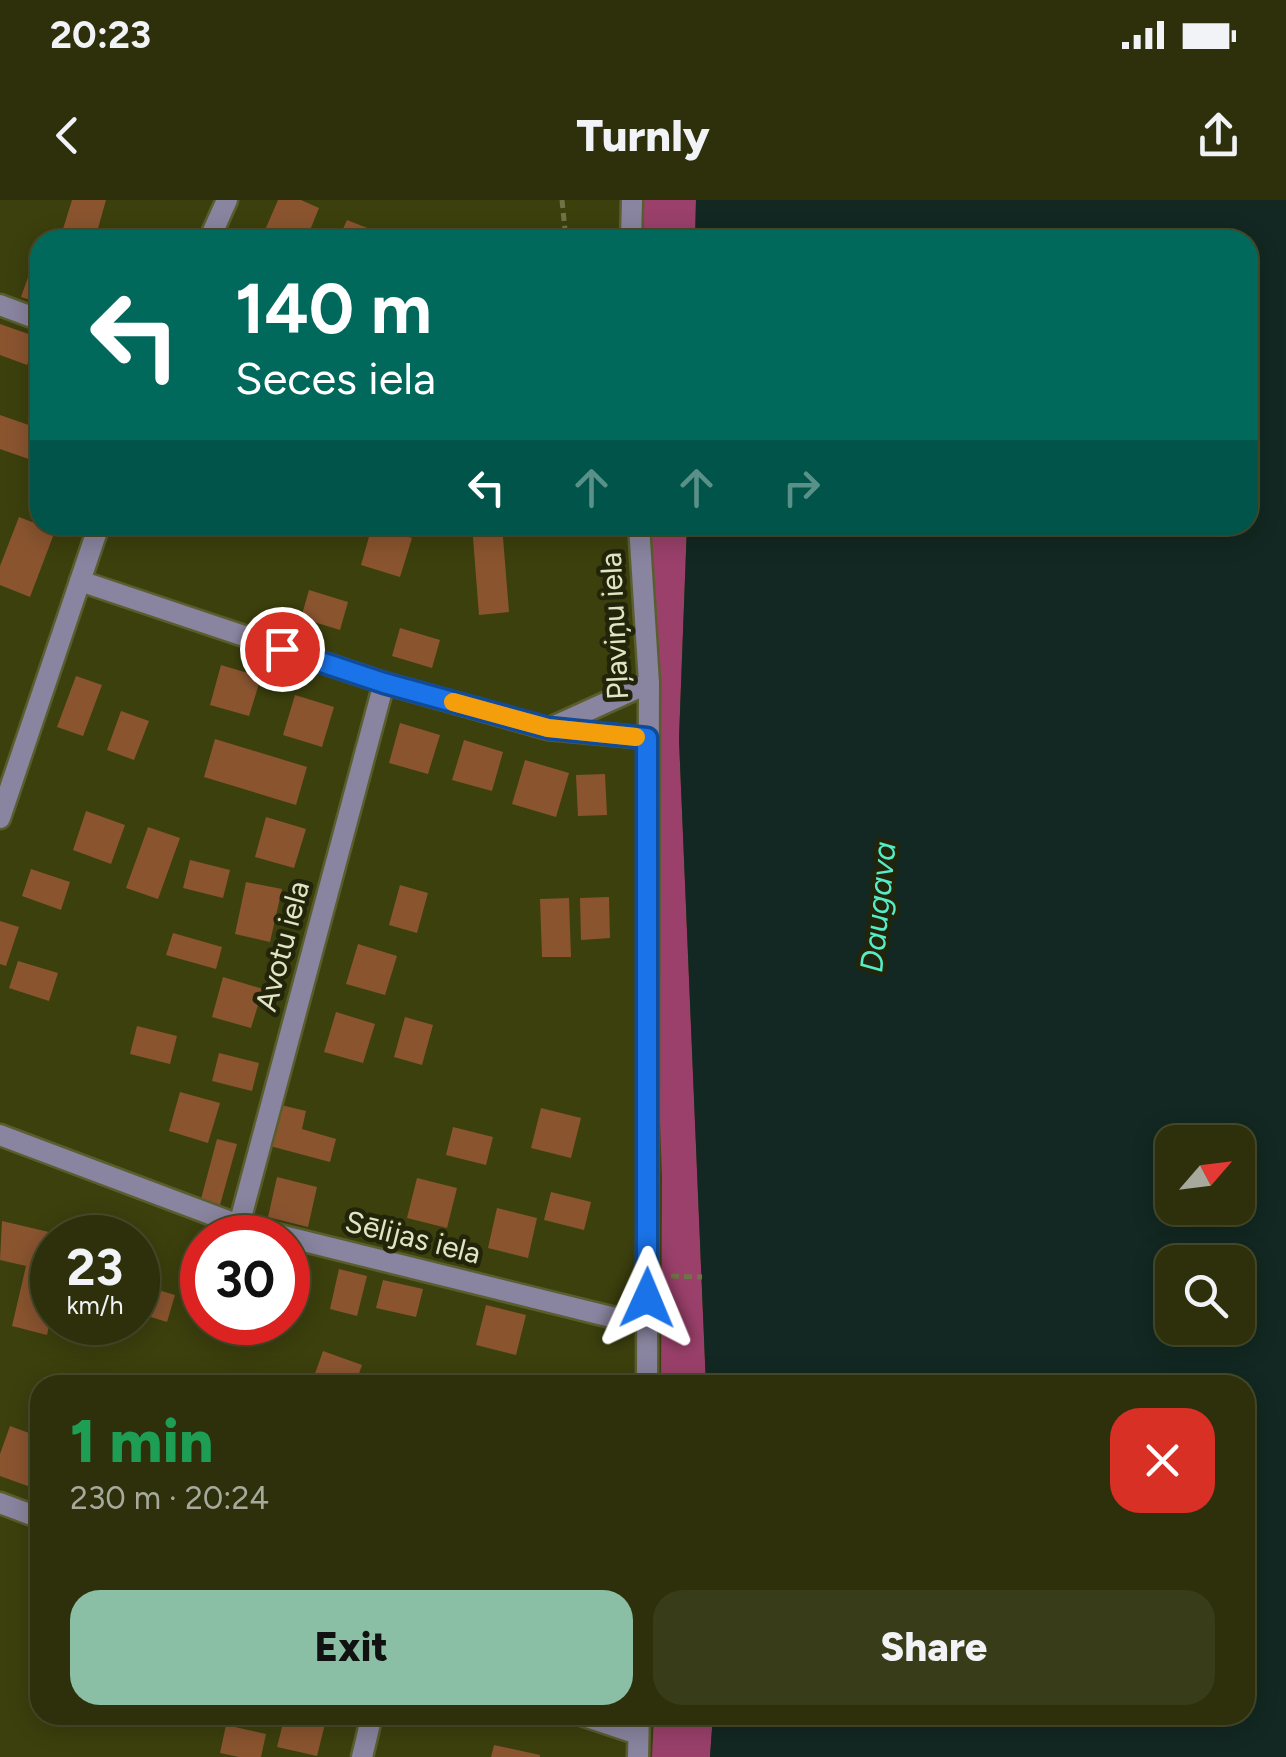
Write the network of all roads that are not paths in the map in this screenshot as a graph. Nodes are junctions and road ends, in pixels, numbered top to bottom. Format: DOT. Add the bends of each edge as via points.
graph roads {
  1 [pos="227,200"];
  2 [pos="632,200"];
  3 [pos="214,230"];
  4 [pos="631,230"];
  5 [pos="0,305"];
  6 [pos="30,316"];
  7 [pos="96,535"];
  8 [pos="640,535"];
  9 [pos="80,581"];
  10 [pos="384,683"];
  11 [pos="649,683"];
  12 [pos="548,728"];
  13 [pos="647,738"];
  14 [pos="0,818"];
  15 [pos="0,1135"];
  16 [pos="212,1215"];
  17 [pos="242,1215"];
  18 [pos="310,1243"];
  19 [pos="646,1320"];
  20 [pos="647,1375"];
  21 [pos="0,1502"];
  22 [pos="30,1514"];
  23 [pos="370,1725"];
  24 [pos="639,1725"];
  25 [pos="362,1757"];
  26 [pos="638,1757"];
  1 -- 3 [label="street"];
  2 -- 4 [label="street"];
  5 -- 6 [label="street"];
  7 -- 9 [label="street"];
  8 -- 11 [label="street, Pļaviņu iela"];
  9 -- 10 [label="street"];
  9 -- 14 [label="street"];
  10 -- 12 [label="street"];
  10 -- 17 [label="street, Avotu iela"];
  11 -- 12 [label="street"];
  11 -- 13 [label="street, Pļaviņu iela"];
  12 -- 13 [label="street"];
  13 -- 19 [label="street, Pļaviņu iela"];
  15 -- 16 [label="street, Sēlijas iela"];
  18 -- 19 [label="street, Sēlijas iela"];
  19 -- 20 [label="street, Pļaviņu iela"];
  21 -- 22 [label="street"];
  23 -- 25 [label="street"];
  24 -- 26 [label="street"];
}
